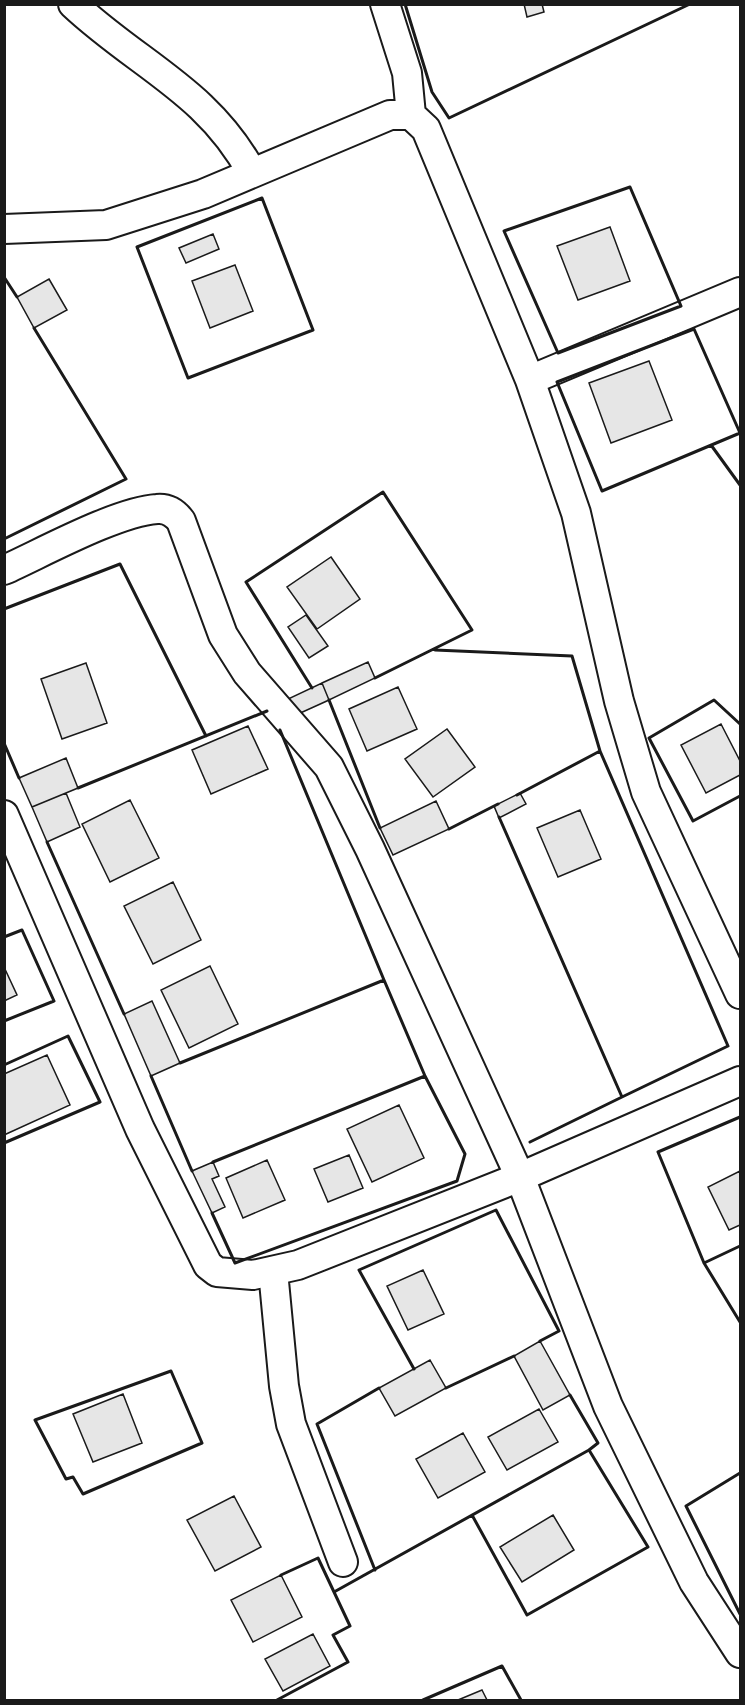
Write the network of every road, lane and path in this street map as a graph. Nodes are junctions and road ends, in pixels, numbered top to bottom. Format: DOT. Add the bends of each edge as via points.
graph roads {
  1 [pos="74,4"];
  2 [pos="385,4"];
  3 [pos="411,115"];
  4 [pos="252,173"];
  5 [pos="4,229"];
  6 [pos="741,292"];
  7 [pos="530,380"];
  8 [pos="4,570"];
  9 [pos="4,815"];
  10 [pos="741,994"];
  11 [pos="741,1081"];
  12 [pos="520,1177"];
  13 [pos="273,1270"];
  14 [pos="343,1562"];
  15 [pos="741,1653"];
  1 -- 4 [label="street" via="102,31 208,111 239,149"];
  2 -- 3 [label="street" via="407,74"];
  3 -- 4 [label="street" via="390,115"];
  3 -- 7 [label="street" via="426,129"];
  4 -- 5 [label="street" via="202,194 106,225"];
  6 -- 7 [label="street"];
  7 -- 10 [label="street" via="576,513 619,701 646,792"];
  8 -- 12 [label="street" via="131,515 159,509 176,515 223,634 247,673 329,767"];
  9 -- 13 [label="street" via="140,1129 208,1265 232,1275"];
  11 -- 12 [label="street"];
  12 -- 13 [label="street" via="298,1264"];
  12 -- 15 [label="street" via="608,1406 694,1582"];
  13 -- 14 [label="street" via="291,1424"];
}
